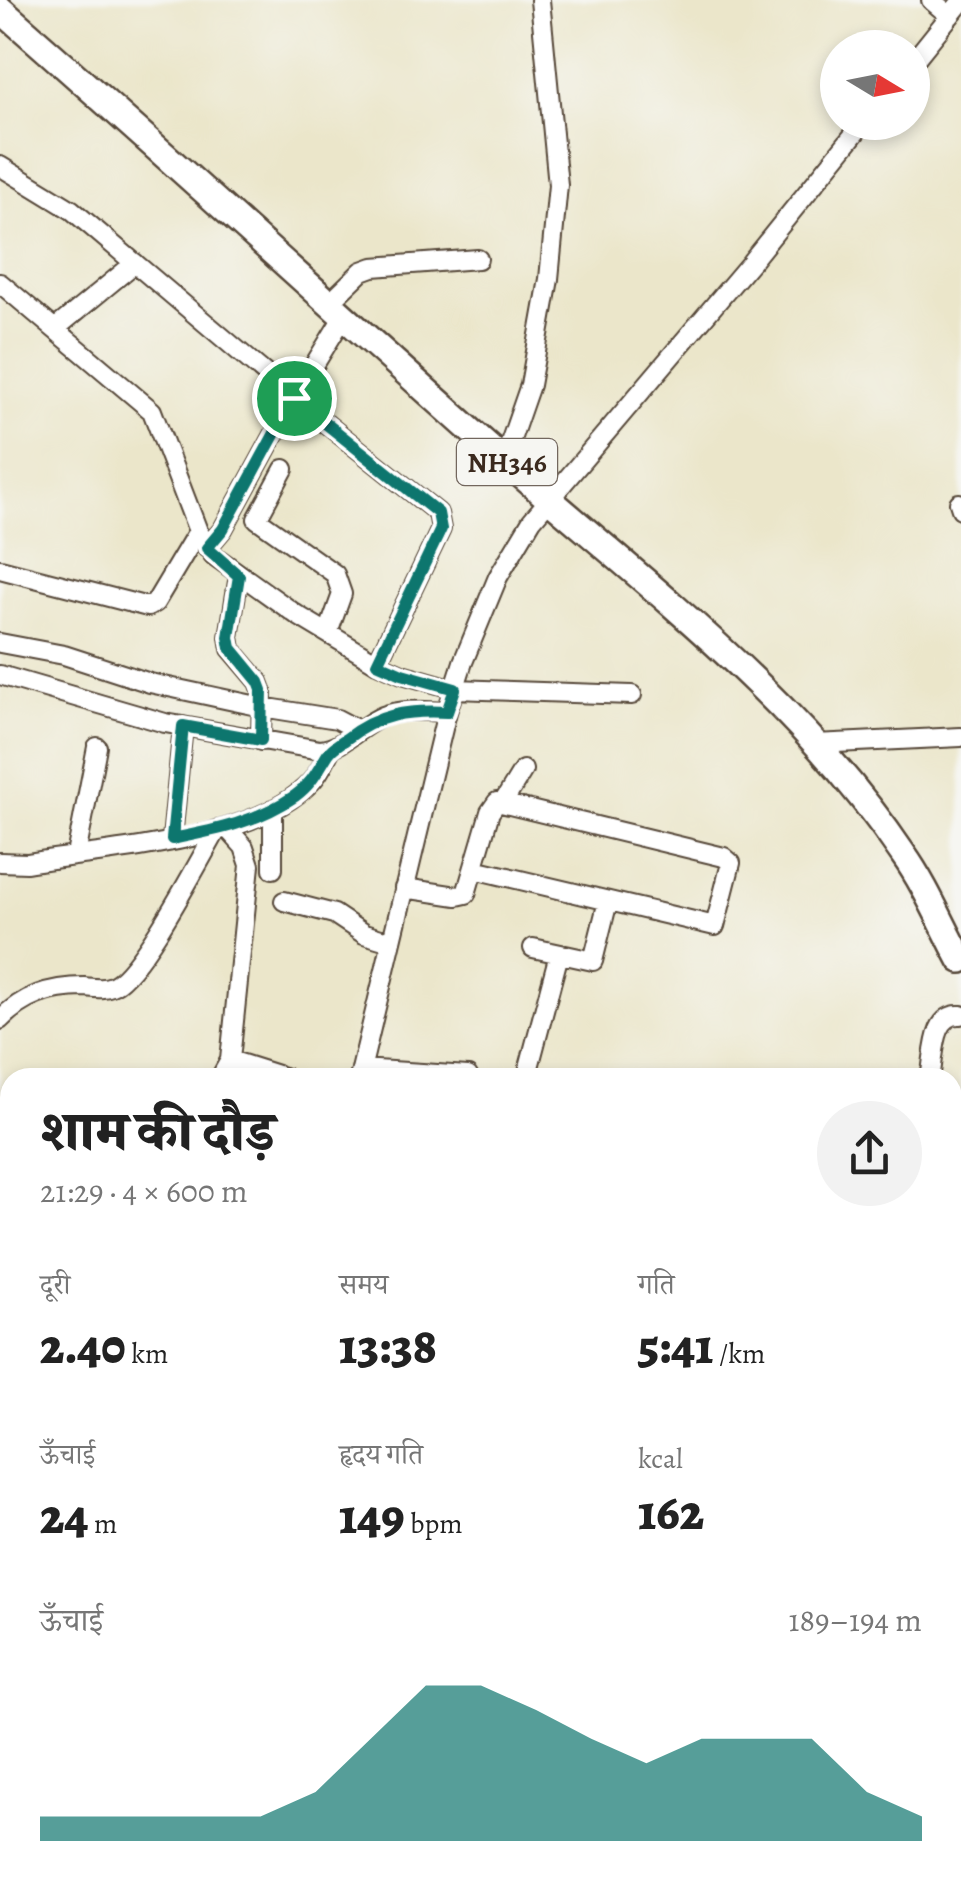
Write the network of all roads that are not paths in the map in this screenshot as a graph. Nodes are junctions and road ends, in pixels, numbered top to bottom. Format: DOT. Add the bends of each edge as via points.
graph roads {
  1 [pos="540,0"];
  2 [pos="931,0"];
  3 [pos="0,9"];
  4 [pos="955,9"];
  5 [pos="930,40"];
  6 [pos="850,140"];
  7 [pos="0,166"];
  8 [pos="478,260"];
  9 [pos="136,263"];
  10 [pos="0,282"];
  11 [pos="337,309"];
  12 [pos="56,328"];
  13 [pos="294,398"];
  14 [pos="504,460"];
  15 [pos="284,470"];
  16 [pos="547,499"];
  17 [pos="202,540"];
  18 [pos="0,569"];
  19 [pos="239,576"];
  20 [pos="328,634"];
  21 [pos="0,643"];
  22 [pos="377,663"];
  23 [pos="0,675"];
  24 [pos="455,689"];
  25 [pos="632,695"];
  26 [pos="262,708"];
  27 [pos="447,712"];
  28 [pos="183,726"];
  29 [pos="358,730"];
  30 [pos="961,737"];
  31 [pos="261,740"];
  32 [pos="815,744"];
  33 [pos="98,747"];
  34 [pos="331,749"];
  35 [pos="523,770"];
  36 [pos="504,801"];
  37 [pos="274,809"];
  38 [pos="222,829"];
  39 [pos="172,839"];
  40 [pos="76,855"];
  41 [pos="0,862"];
  42 [pos="273,869"];
  43 [pos="474,869"];
  44 [pos="404,888"];
  45 [pos="284,901"];
  46 [pos="608,901"];
  47 [pos="391,942"];
  48 [pos="532,948"];
  49 [pos="560,954"];
  50 [pos="961,960"];
  51 [pos="961,1015"];
  52 [pos="0,1020"];
  53 [pos="230,1060"];
  54 [pos="226,1068"];
  55 [pos="250,1068"];
  56 [pos="361,1068"];
  57 [pos="529,1068"];
  58 [pos="932,1068"];
  1 -- 14 [label="street" via="558,185 550,280 530,386"];
  2 -- 4 [label="street"];
  3 -- 11 [label="highway, NH346"];
  4 -- 5 [label="street"];
  6 -- 16 [label="street"];
  7 -- 9 [label="street" via="72,210"];
  8 -- 11 [label="street" via="373,267 362,271"];
  9 -- 12 [label="street"];
  9 -- 13 [label="street"];
  10 -- 12 [label="street"];
  11 -- 13 [label="street"];
  11 -- 14 [label="highway, NH346"];
  12 -- 17 [label="street" via="152,412"];
  13 -- 17 [label="street" via="223,529"];
  13 -- 22 [label="street" via="441,520"];
  14 -- 16 [label="highway, NH346"];
  15 -- 20 [label="street" via="257,519 336,574 342,594"];
  16 -- 24 [label="street" via="498,578"];
  16 -- 32 [label="highway, NH346" via="719,646"];
  17 -- 18 [label="street" via="148,607"];
  17 -- 19 [label="street"];
  19 -- 20 [label="street"];
  19 -- 26 [label="street" via="229,637 259,682"];
  20 -- 22 [label="street"];
  21 -- 26 [label="street"];
  22 -- 24 [label="street"];
  23 -- 28 [label="street"];
  24 -- 25 [label="street"];
  24 -- 27 [label="street"];
  26 -- 29 [label="street" via="337,719"];
  26 -- 31 [label="street"];
  27 -- 29 [label="street" via="385,715"];
  27 -- 44 [label="street"];
  28 -- 31 [label="street"];
  28 -- 39 [label="street"];
  29 -- 34 [label="street"];
  30 -- 32 [label="street"];
  31 -- 34 [label="street"];
  32 -- 50 [label="highway, NH346" via="905,856"];
  33 -- 40 [label="street"];
  34 -- 37 [label="street" via="299,794"];
  35 -- 36 [label="street"];
  36 -- 43 [label="street" via="490,812"];
  36 -- 46 [label="street" via="731,863 715,926"];
  37 -- 38 [label="street"];
  37 -- 42 [label="street"];
  38 -- 39 [label="street"];
  38 -- 52 [label="street" via="121,980 34,995"];
  38 -- 53 [label="street" via="244,847 250,866"];
  39 -- 40 [label="street"];
  40 -- 41 [label="street"];
  43 -- 44 [label="street" via="462,896"];
  43 -- 46 [label="street"];
  44 -- 47 [label="street"];
  45 -- 47 [label="street" via="334,914"];
  46 -- 49 [label="street" via="596,960"];
  47 -- 56 [label="street"];
  48 -- 49 [label="street"];
  49 -- 57 [label="street"];
  51 -- 58 [label="street" via="945,1018 939,1027"];
  53 -- 54 [label="street"];
  53 -- 55 [label="street"];
}
